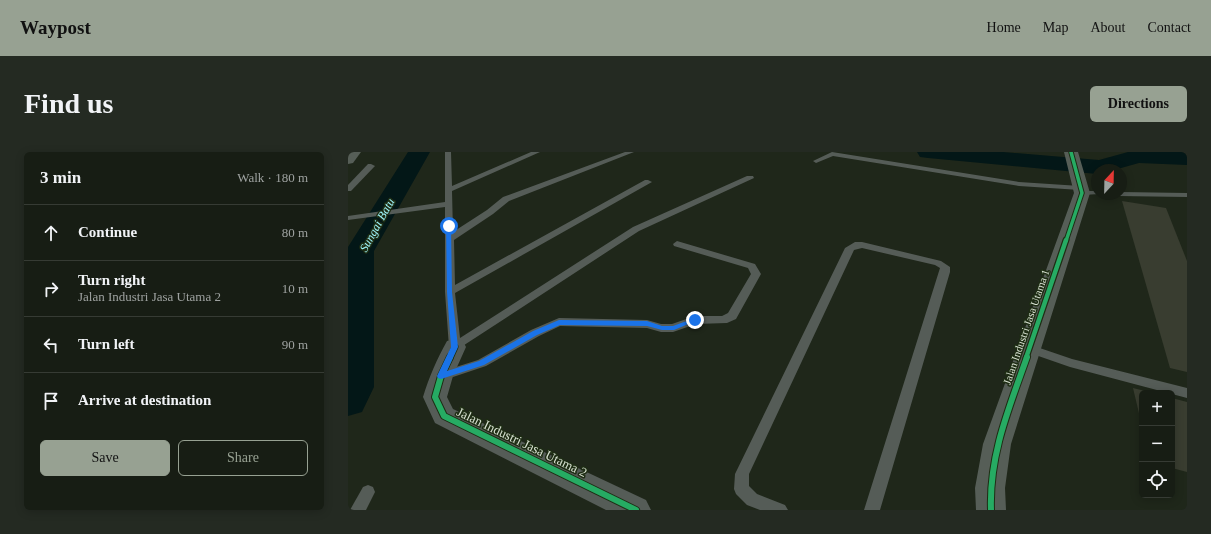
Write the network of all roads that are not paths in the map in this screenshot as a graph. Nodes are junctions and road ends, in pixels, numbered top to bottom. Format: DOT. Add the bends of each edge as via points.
graph roads {
  1 [pos="354,152"];
  2 [pos="448,152"];
  3 [pos="537,152"];
  4 [pos="631,152"];
  5 [pos="1071,152"];
  6 [pos="348,160"];
  7 [pos="816,160"];
  8 [pos="371,166"];
  9 [pos="750,178"];
  10 [pos="648,182"];
  11 [pos="348,189"];
  12 [pos="1084,189"];
  13 [pos="449,190"];
  14 [pos="1127,194"];
  15 [pos="1187,195"];
  16 [pos="449,204"];
  17 [pos="348,218"];
  18 [pos="449,239"];
  19 [pos="677,244"];
  20 [pos="450,292"];
  21 [pos="455,347"];
  22 [pos="1028,348"];
  23 [pos="441,376"];
  24 [pos="1187,393"];
  25 [pos="368,492"];
  26 [pos="358,510"];
  27 [pos="636,510"];
  28 [pos="780,510"];
  29 [pos="872,510"];
  30 [pos="990,510"];
  1 -- 6 [label="street"];
  2 -- 13 [label="lane"];
  3 -- 13 [label="lane"];
  4 -- 18 [label="lane" via="506,199"];
  5 -- 12 [label="street"];
  7 -- 12 [label="lane" via="832,154 1020,184"];
  8 -- 11 [label="lane"];
  9 -- 21 [label="lane" via="636,229"];
  10 -- 20 [label="lane"];
  12 -- 22 [label="street, Jalan Industri Jasa Utama 1"];
  13 -- 16 [label="lane"];
  14 -- 15 [label="lane"];
  16 -- 17 [label="lane"];
  16 -- 18 [label="lane"];
  18 -- 20 [label="lane"];
  19 -- 23 [label="lane" via="752,266 756,274 732,316 723,320 695,320 674,328 647,324 559,322 482,363"];
  20 -- 21 [label="lane"];
  21 -- 23 [label="street, Jalan Industri Jasa Utama 2"];
  22 -- 24 [label="lane" via="1070,363"];
  22 -- 30 [label="street, Jalan Industri Jasa Utama 1" via="997,444 990,488"];
  23 -- 27 [label="street, Jalan Industri Jasa Utama 2" via="434,397 444,416"];
  25 -- 26 [label="lane"];
  28 -- 29 [label="lane" via="752,500 741,489 742,474 850,248 862,245 938,263 945,267"];
}
